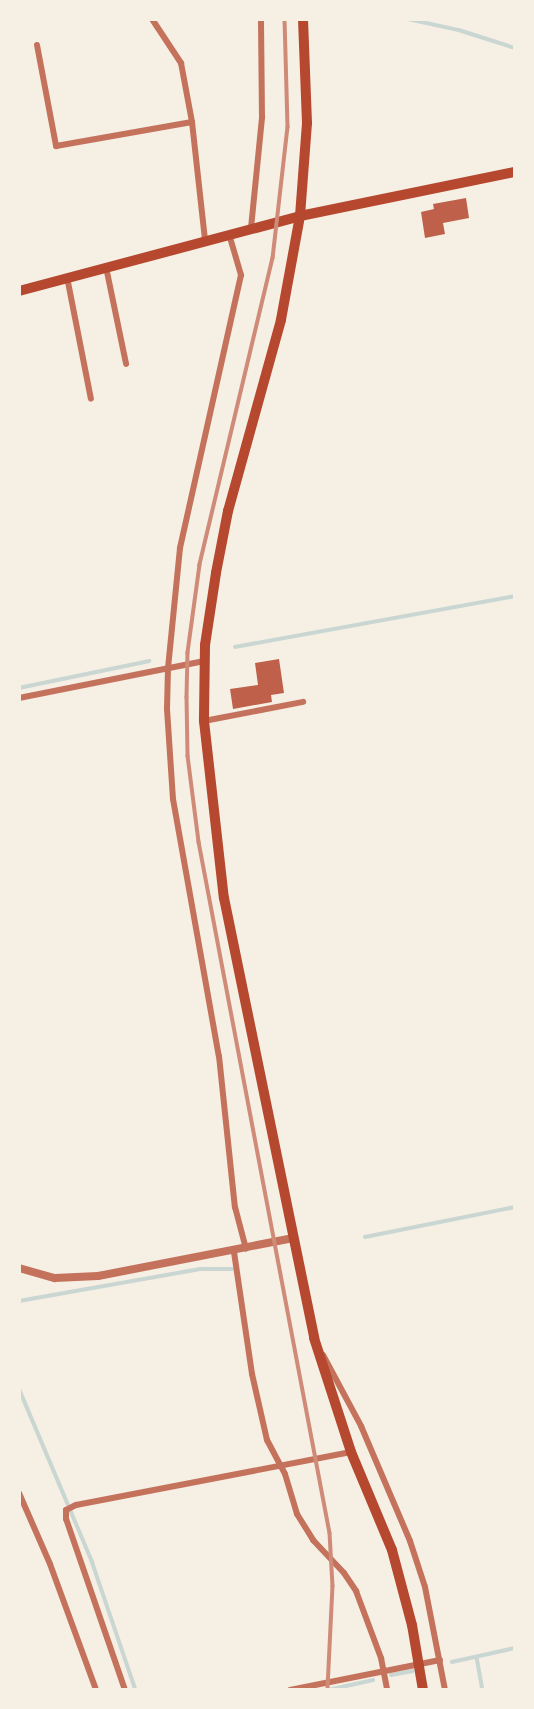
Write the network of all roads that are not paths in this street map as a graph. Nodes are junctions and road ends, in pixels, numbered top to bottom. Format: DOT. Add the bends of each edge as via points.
graph roads {
  1 [pos="152,19"];
  2 [pos="261,19"];
  3 [pos="303,19"];
  4 [pos="37,44"];
  5 [pos="192,122"];
  6 [pos="515,172"];
  7 [pos="300,216"];
  8 [pos="251,228"];
  9 [pos="229,233"];
  10 [pos="205,239"];
  11 [pos="106,266"];
  12 [pos="67,276"];
  13 [pos="19,291"];
  14 [pos="126,364"];
  15 [pos="90,399"];
  16 [pos="204,661"];
  17 [pos="168,668"];
  18 [pos="19,698"];
  19 [pos="303,702"];
  20 [pos="204,721"];
  21 [pos="293,1238"];
  22 [pos="246,1249"];
  23 [pos="234,1252"];
  24 [pos="19,1268"];
  25 [pos="314,1338"];
  26 [pos="351,1452"];
  27 [pos="281,1466"];
  28 [pos="19,1493"];
  29 [pos="440,1660"];
  30 [pos="383,1670"];
  31 [pos="96,1690"];
  32 [pos="125,1690"];
  33 [pos="290,1690"];
  34 [pos="387,1690"];
  35 [pos="423,1690"];
  36 [pos="444,1690"];
  1 -- 5 [label="street" via="181,63"];
  2 -- 8 [label="street" via="262,117"];
  3 -- 7 [label="highway" via="307,123"];
  4 -- 5 [label="street" via="56,146"];
  5 -- 10 [label="street"];
  6 -- 7 [label="main road"];
  7 -- 8 [label="main road"];
  7 -- 16 [label="highway" via="281,320 228,510"];
  8 -- 9 [label="main road"];
  9 -- 10 [label="main road"];
  9 -- 17 [label="street" via="241,275 180,548"];
  10 -- 11 [label="main road"];
  11 -- 12 [label="main road"];
  11 -- 14 [label="street"];
  12 -- 13 [label="main road"];
  12 -- 15 [label="street"];
  16 -- 17 [label="street"];
  16 -- 20 [label="highway"];
  17 -- 18 [label="street"];
  17 -- 22 [label="street" via="173,799 219,1056 234,1207"];
  19 -- 20 [label="street"];
  20 -- 21 [label="highway" via="224,898"];
  21 -- 22 [label="street"];
  21 -- 25 [label="highway"];
  22 -- 23 [label="street"];
  23 -- 24 [label="street" via="87,1277 55,1278"];
  23 -- 27 [label="street" via="252,1374 267,1440"];
  25 -- 26 [label="highway"];
  25 -- 29 [label="street" via="361,1426 410,1541"];
  26 -- 27 [label="street"];
  26 -- 35 [label="highway" via="392,1550"];
  27 -- 30 [label="street" via="297,1514 356,1591"];
  27 -- 32 [label="street" via="66,1510"];
  28 -- 31 [label="street"];
  29 -- 30 [label="street"];
  29 -- 36 [label="street"];
  30 -- 33 [label="street"];
  30 -- 34 [label="street"];
}
